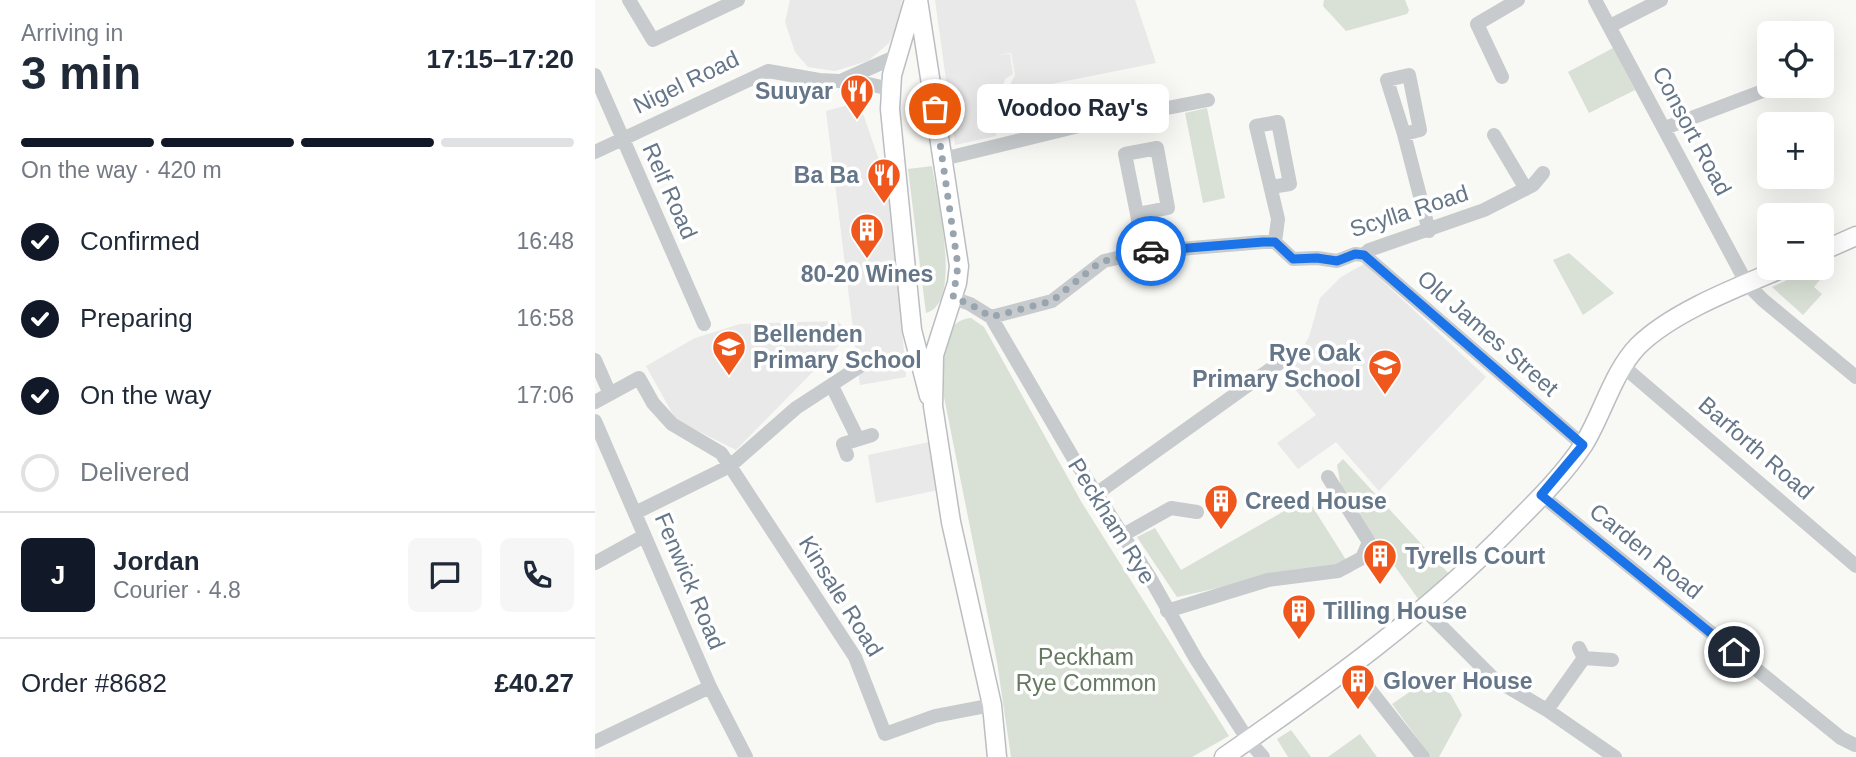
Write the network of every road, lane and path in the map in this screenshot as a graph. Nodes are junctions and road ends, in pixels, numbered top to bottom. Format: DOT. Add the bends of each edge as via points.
graph roads {
  1 [pos="629,0"];
  2 [pos="738,0"];
  3 [pos="916,0"];
  4 [pos="1518,0"];
  5 [pos="1595,0"];
  6 [pos="1661,0"];
  7 [pos="1610,26"];
  8 [pos="897,56"];
  9 [pos="929,65"];
  10 [pos="595,75"];
  11 [pos="1502,77"];
  12 [pos="842,80"];
  13 [pos="890,89"];
  14 [pos="1757,93"];
  15 [pos="1208,100"];
  16 [pos="1665,128"];
  17 [pos="1404,134"];
  18 [pos="1495,135"];
  19 [pos="623,138"];
  20 [pos="595,152"];
  21 [pos="943,159"];
  22 [pos="1543,173"];
  23 [pos="1271,187"];
  24 [pos="1526,189"];
  25 [pos="1137,214"];
  26 [pos="1429,231"];
  27 [pos="1856,236"];
  28 [pos="1275,242"];
  29 [pos="1834,246"];
  30 [pos="1144,252"];
  31 [pos="1364,255"];
  32 [pos="1757,280"];
  33 [pos="1747,284"];
  34 [pos="953,298"];
  35 [pos="991,317"];
  36 [pos="944,320"];
  37 [pos="911,322"];
  38 [pos="704,324"];
  39 [pos="595,360"];
  40 [pos="1279,363"];
  41 [pos="862,365"];
  42 [pos="1624,367"];
  43 [pos="1856,377"];
  44 [pos="832,386"];
  45 [pos="610,394"];
  46 [pos="595,402"];
  47 [pos="933,406"];
  48 [pos="595,421"];
  49 [pos="1583,445"];
  50 [pos="846,455"];
  51 [pos="730,466"];
  52 [pos="1328,477"];
  53 [pos="1096,494"];
  54 [pos="1541,495"];
  55 [pos="637,512"];
  56 [pos="1198,512"];
  57 [pos="1123,535"];
  58 [pos="645,536"];
  59 [pos="595,563"];
  60 [pos="1856,566"];
  61 [pos="1424,609"];
  62 [pos="1167,611"];
  63 [pos="1612,660"];
  64 [pos="1352,667"];
  65 [pos="710,687"];
  66 [pos="992,705"];
  67 [pos="1546,710"];
  68 [pos="1248,740"];
  69 [pos="595,742"];
  70 [pos="1855,750"];
  71 [pos="746,757"];
  72 [pos="996,757"];
  73 [pos="1224,757"];
  74 [pos="1263,757"];
  75 [pos="1423,757"];
  76 [pos="1615,757"];
  1 -- 2 [label="street" via="653,40"];
  3 -- 8 [label="main road"];
  3 -- 9 [label="main road"];
  4 -- 11 [label="street" via="1477,24"];
  5 -- 7 [label="street, Consort Road"];
  6 -- 7 [label="street"];
  7 -- 16 [label="street, Consort Road"];
  8 -- 9 [label="main road" via="916,57"];
  8 -- 12 [label="street"];
  8 -- 13 [label="main road"];
  9 -- 21 [label="main road"];
  10 -- 19 [label="street, Relf Road"];
  12 -- 13 [label="street"];
  12 -- 19 [label="street, Nigel Road" via="780,71 757,73"];
  13 -- 37 [label="main road"];
  14 -- 16 [label="street"];
  15 -- 21 [label="street"];
  16 -- 33 [label="street, Consort Road"];
  17 -- 26 [label="street"];
  18 -- 24 [label="street"];
  19 -- 20 [label="street, Nigel Road"];
  19 -- 38 [label="street, Relf Road"];
  21 -- 34 [label="main road" via="958,266"];
  22 -- 24 [label="street, Scylla Road"];
  23 -- 28 [label="street" via="1278,219"];
  24 -- 26 [label="street, Scylla Road"];
  25 -- 25 [label="street" via="1168,208 1157,148 1125,155"];
  25 -- 30 [label="street"];
  26 -- 31 [label="street, Scylla Road"];
  27 -- 29 [label="main road"];
  28 -- 30 [label="street"];
  28 -- 31 [label="street, Scylla Road" via="1293,259 1337,261"];
  30 -- 35 [label="street" via="1100,262 1052,301"];
  31 -- 49 [label="street, Old James Street"];
  32 -- 33 [label="main road"];
  33 -- 42 [label="main road" via="1666,325 1639,346"];
  33 -- 43 [label="street, Consort Road"];
  34 -- 35 [label="street"];
  34 -- 36 [label="main road"];
  35 -- 53 [label="street, Peckham Rye"];
  36 -- 37 [label="main road" via="931,326"];
  36 -- 47 [label="main road" via="935,355"];
  37 -- 47 [label="main road" via="921,374"];
  39 -- 45 [label="street"];
  40 -- 53 [label="street"];
  41 -- 44 [label="street"];
  42 -- 49 [label="main road"];
  42 -- 60 [label="street, Barforth Road"];
  44 -- 50 [label="street" via="865,437 843,444"];
  44 -- 51 [label="street" via="796,408"];
  45 -- 46 [label="street"];
  45 -- 51 [label="street" via="639,378 672,424 720,453"];
  47 -- 66 [label="main road" via="951,522"];
  48 -- 55 [label="street, Fenwick Road"];
  49 -- 54 [label="main road"];
  51 -- 55 [label="street"];
  51 -- 66 [label="street, Kinsale Road" via="855,657 885,734 935,716"];
  52 -- 62 [label="street" via="1369,542 1362,558 1338,571 1268,580"];
  53 -- 57 [label="street, Peckham Rye"];
  54 -- 61 [label="main road"];
  54 -- 70 [label="street, Carden Road"];
  55 -- 58 [label="street, Fenwick Road"];
  56 -- 57 [label="street" via="1171,508"];
  57 -- 62 [label="street, Peckham Rye"];
  58 -- 59 [label="street"];
  58 -- 65 [label="street, Fenwick Road"];
  61 -- 64 [label="main road"];
  61 -- 67 [label="street" via="1494,679"];
  62 -- 68 [label="street, Peckham Rye"];
  63 -- 67 [label="street" via="1582,653"];
  64 -- 68 [label="main road"];
  64 -- 75 [label="street"];
  65 -- 69 [label="street"];
  65 -- 71 [label="street, Fenwick Road"];
  66 -- 72 [label="main road"];
  67 -- 76 [label="street"];
  68 -- 73 [label="main road"];
  68 -- 74 [label="street, Peckham Rye"];
}
